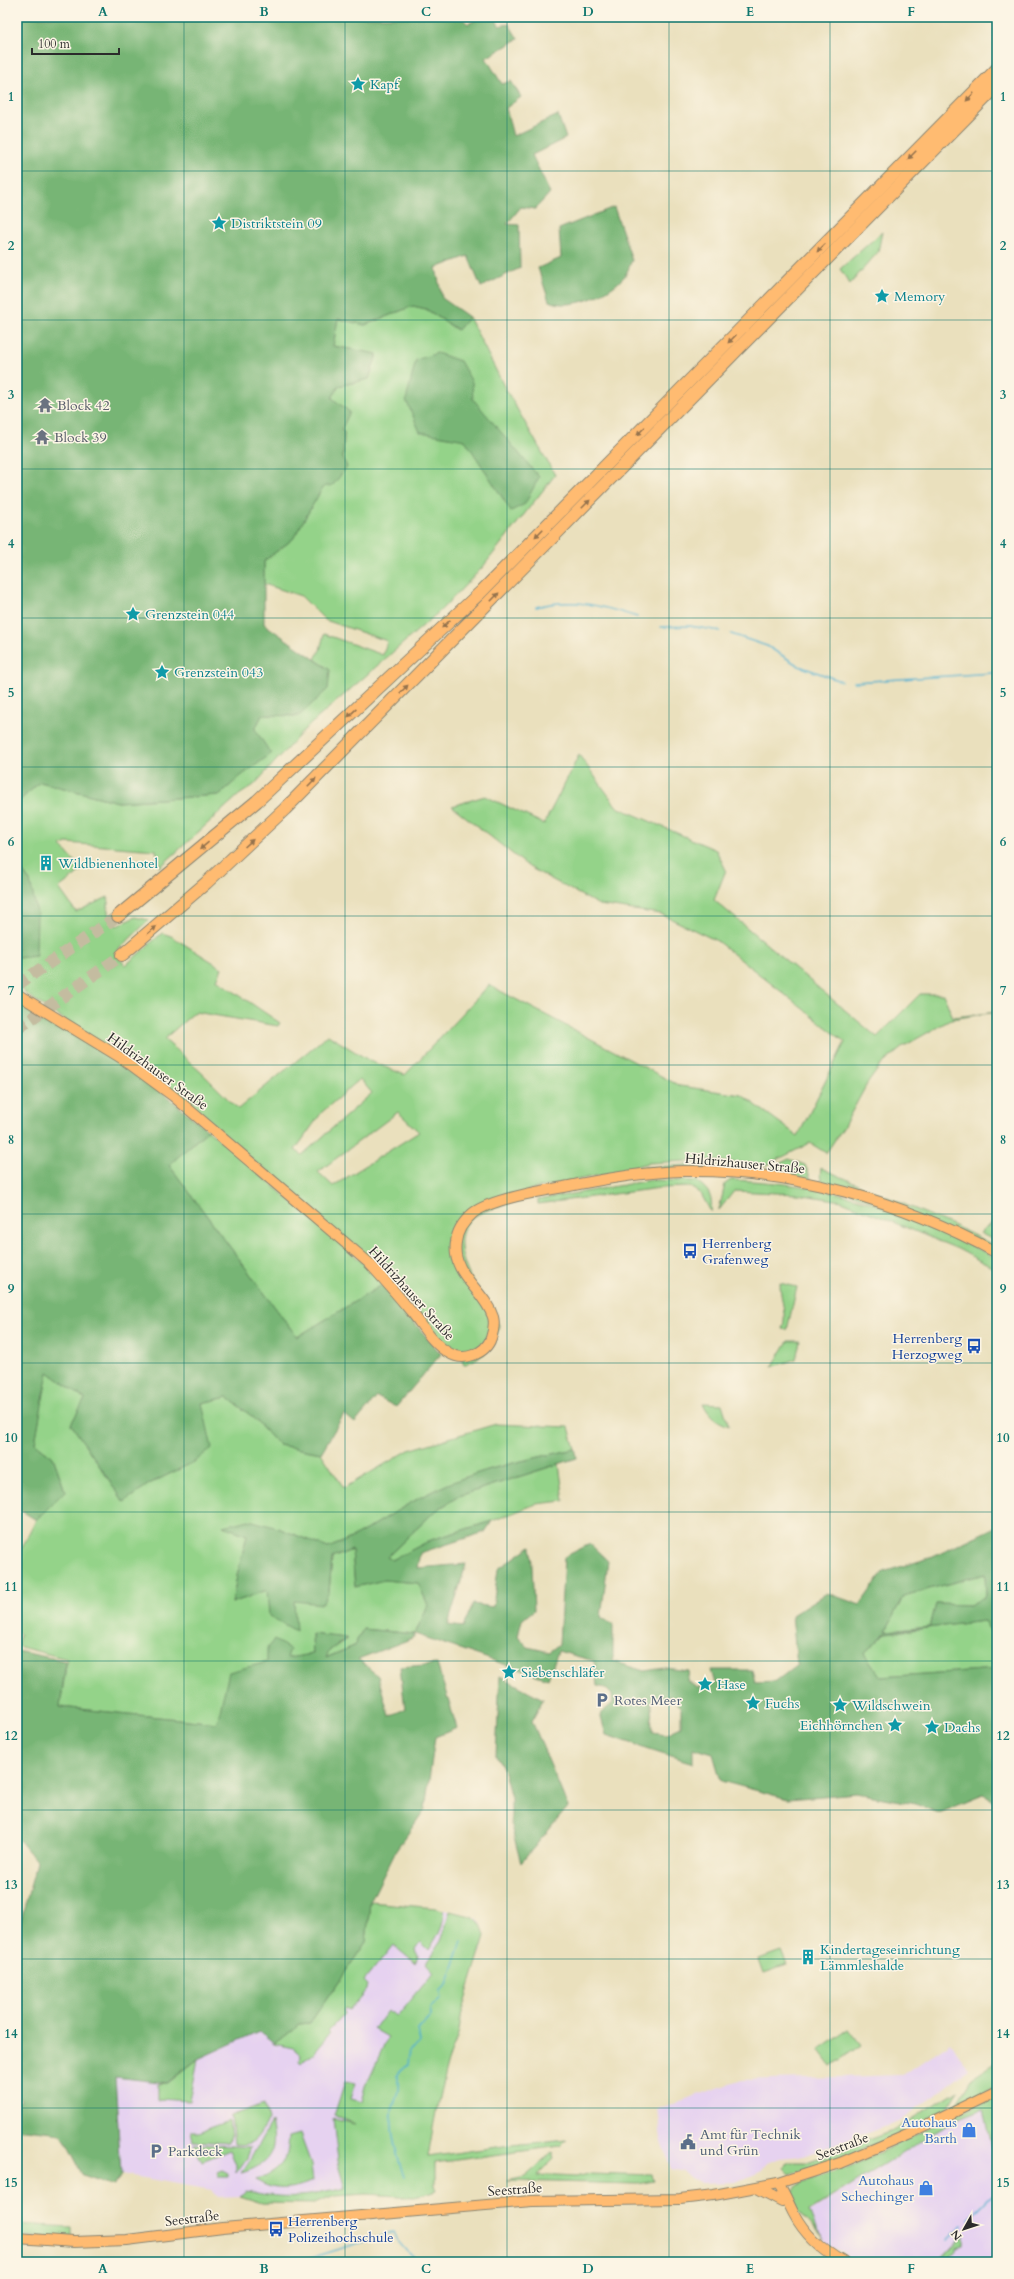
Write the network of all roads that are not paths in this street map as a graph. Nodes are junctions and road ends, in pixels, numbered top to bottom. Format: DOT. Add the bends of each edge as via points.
graph roads {
  1 [pos="997,69"];
  2 [pos="997,86"];
  3 [pos="118,916"];
  4 [pos="122,955"];
  5 [pos="17,994"];
  6 [pos="997,1253"];
  7 [pos="997,2091"];
  8 [pos="795,2178"];
  9 [pos="778,2183"];
  10 [pos="757,2188"];
  11 [pos="784,2198"];
  12 [pos="17,2238"];
  13 [pos="843,2262"];
  1 -- 3 [label="highway, one-way" via="482,591 269,790"];
  4 -- 2 [label="highway, one-way" via="285,809"];
  5 -- 6 [label="main road, Hildrizhauser Straße" via="123,1059 173,1096 369,1263 436,1343 458,1358 483,1351 494,1331 493,1318 488,1307 456,1259 455,1248 459,1228 474,1213 489,1205 579,1184 616,1177 683,1171 723,1172 802,1181 858,1195 913,1215"];
  7 -- 8 [label="main road, Seestraße" via="880,2147"];
  8 -- 9 [label="main road, Seestraße"];
  8 -- 11 [label="main road"];
  9 -- 10 [label="main road, Seestraße"];
  9 -- 11 [label="main road"];
  10 -- 11 [label="main road"];
  10 -- 12 [label="main road, Seestraße" via="680,2199 532,2201 223,2228 127,2240 74,2242"];
  11 -- 13 [label="main road" via="803,2228 818,2245"];
}
